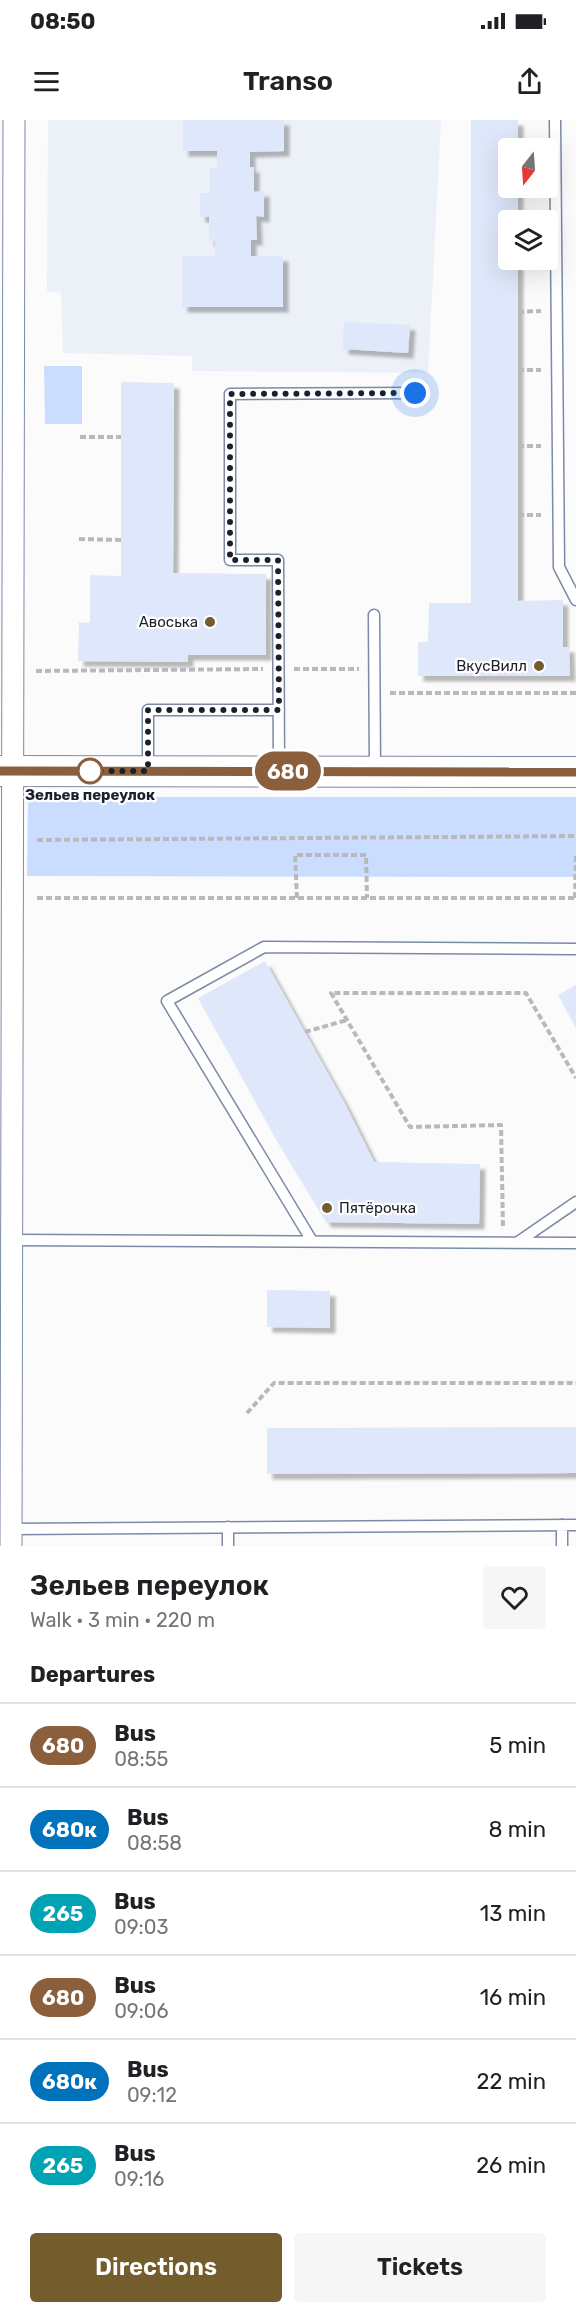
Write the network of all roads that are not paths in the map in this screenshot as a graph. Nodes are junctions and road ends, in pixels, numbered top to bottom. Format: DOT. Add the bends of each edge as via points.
graph roads {
  1 [pos="14,120"];
  2 [pos="555,120"];
  3 [pos="415,393"];
  4 [pos="7,588"];
  5 [pos="576,600"];
  6 [pos="374,615"];
  7 [pos="279,710"];
  8 [pos="6,771"];
  9 [pos="148,771"];
  10 [pos="279,771"];
  11 [pos="375,771"];
  12 [pos="576,772"];
  13 [pos="576,949"];
  14 [pos="7,957"];
  15 [pos="6,1079"];
  16 [pos="576,1202"];
  17 [pos="11,1240"];
  18 [pos="312,1241"];
  19 [pos="518,1242"];
  20 [pos="576,1243"];
  21 [pos="562,1525"];
  22 [pos="576,1525"];
  23 [pos="228,1527"];
  24 [pos="11,1538"];
  25 [pos="228,1546"];
  26 [pos="562,1546"];
  1 -- 4 [label="street"];
  2 -- 5 [label="lane" via="559,567"];
  3 -- 7 [label="lane" via="230,394 230,560 278,560"];
  4 -- 8 [label="street"];
  6 -- 11 [label="lane"];
  7 -- 9 [label="lane" via="148,710"];
  7 -- 10 [label="lane"];
  8 -- 9 [label="main road"];
  8 -- 14 [label="street"];
  9 -- 10 [label="main road"];
  10 -- 11 [label="main road"];
  11 -- 12 [label="main road"];
  13 -- 18 [label="lane" via="264,947 167,1001"];
  14 -- 15 [label="street"];
  15 -- 17 [label="street"];
  16 -- 19 [label="lane"];
  17 -- 18 [label="lane"];
  17 -- 24 [label="street"];
  18 -- 19 [label="lane"];
  19 -- 20 [label="lane"];
  21 -- 22 [label="lane"];
  21 -- 23 [label="lane"];
  21 -- 26 [label="lane"];
  23 -- 24 [label="lane"];
  23 -- 25 [label="lane"];
}
